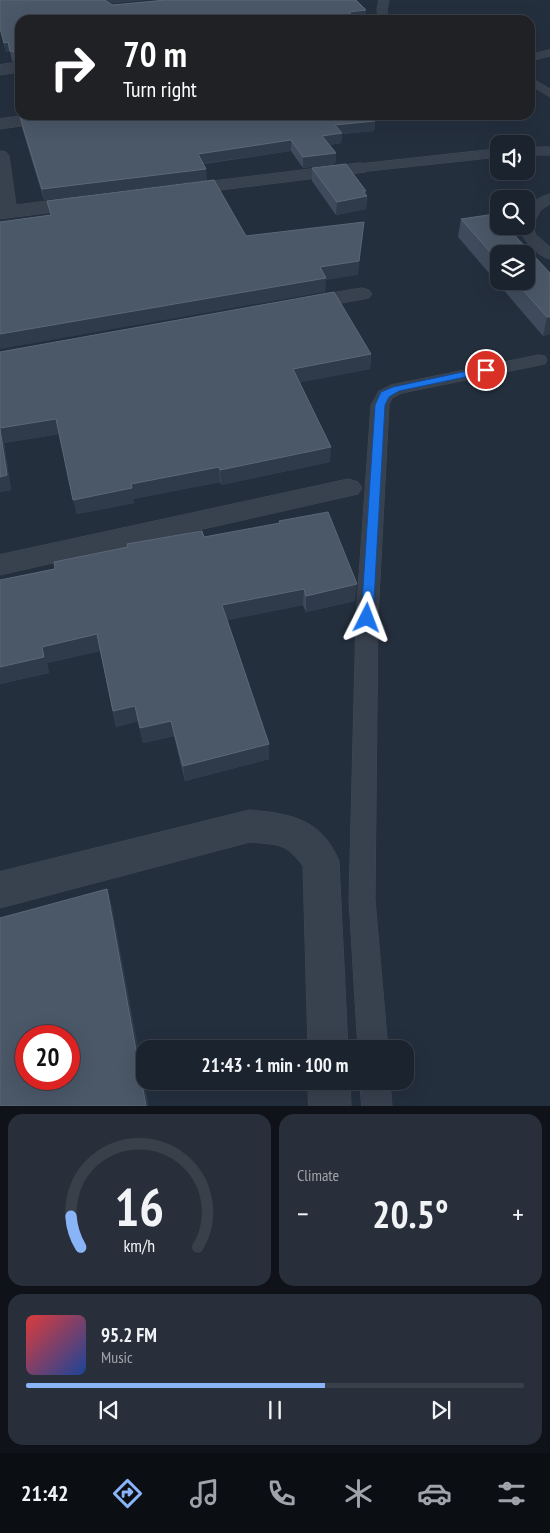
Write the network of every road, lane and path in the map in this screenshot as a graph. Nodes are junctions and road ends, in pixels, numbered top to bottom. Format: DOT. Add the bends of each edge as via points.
graph roads {
  1 [pos="384,0"];
  2 [pos="383,15"];
  3 [pos="550,53"];
  4 [pos="535,57"];
  5 [pos="15,68"];
  6 [pos="0,70"];
  7 [pos="535,84"];
  8 [pos="550,94"];
  9 [pos="28,120"];
  10 [pos="0,124"];
  11 [pos="535,151"];
  12 [pos="550,151"];
  13 [pos="490,154"];
  14 [pos="0,156"];
  15 [pos="360,168"];
  16 [pos="164,192"];
  17 [pos="550,198"];
  18 [pos="106,199"];
  19 [pos="535,210"];
  20 [pos="4,212"];
  21 [pos="529,235"];
  22 [pos="550,255"];
  23 [pos="362,294"];
  24 [pos="284,307"];
  25 [pos="546,361"];
  26 [pos="349,488"];
  27 [pos="0,564"];
  28 [pos="0,890"];
  29 [pos="328,1040"];
  30 [pos="372,1040"];
  31 [pos="329,1090"];
  32 [pos="376,1090"];
  33 [pos="330,1106"];
  34 [pos="377,1106"];
  1 -- 2 [label="lane"];
  3 -- 4 [label="lane"];
  5 -- 6 [label="street"];
  7 -- 8 [label="lane"];
  9 -- 10 [label="street"];
  11 -- 12 [label="lane"];
  13 -- 15 [label="lane"];
  14 -- 20 [label="street"];
  15 -- 16 [label="street"];
  17 -- 19 [label="lane"];
  18 -- 20 [label="street"];
  21 -- 22 [label="lane"];
  23 -- 24 [label="street"];
  25 -- 30 [label="lane" via="396,389 385,395 380,405 367,618 362,900"];
  26 -- 27 [label="street"];
  28 -- 29 [label="street" via="250,826 281,829 304,839 322,861"];
  31 -- 33 [label="street"];
  32 -- 34 [label="lane"];
}
